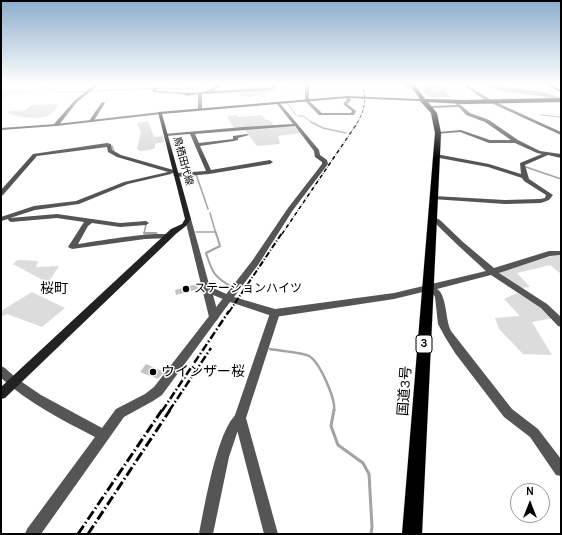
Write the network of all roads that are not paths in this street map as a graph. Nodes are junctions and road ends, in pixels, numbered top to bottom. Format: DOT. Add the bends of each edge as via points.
graph roads {
  1 [pos="70,109"];
  2 [pos="99,109"];
  3 [pos="200,109"];
  4 [pos="283,109"];
  5 [pos="316,109"];
  6 [pos="351,109"];
  7 [pos="426,109"];
  8 [pos="431,109"];
  9 [pos="463,109"];
  10 [pos="507,109"];
  11 [pos="160,113"];
  12 [pos="91,121"];
  13 [pos="295,125"];
  14 [pos="56,126"];
  15 [pos="1,129"];
  16 [pos="192,133"];
  17 [pos="438,133"];
  18 [pos="561,134"];
  19 [pos="166,135"];
  20 [pos="246,135"];
  21 [pos="516,141"];
  22 [pos="197,145"];
  23 [pos="547,154"];
  24 [pos="436,155"];
  25 [pos="561,156"];
  26 [pos="270,162"];
  27 [pos="209,172"];
  28 [pos="176,174"];
  29 [pos="524,176"];
  30 [pos="1,194"];
  31 [pos="434,198"];
  32 [pos="9,217"];
  33 [pos="433,218"];
  34 [pos="188,219"];
  35 [pos="1,220"];
  36 [pos="90,221"];
  37 [pos="146,223"];
  38 [pos="169,236"];
  39 [pos="561,253"];
  40 [pos="493,272"];
  41 [pos="205,285"];
  42 [pos="428,288"];
  43 [pos="228,298"];
  44 [pos="275,313"];
  45 [pos="214,317"];
  46 [pos="561,323"];
  47 [pos="1,371"];
  48 [pos="13,383"];
  49 [pos="1,394"];
  50 [pos="240,418"];
  51 [pos="104,435"];
  52 [pos="561,470"];
  53 [pos="32,534"];
  54 [pos="206,534"];
  55 [pos="271,534"];
  56 [pos="412,534"];
  1 -- 14 [label="street"];
  2 -- 12 [label="street"];
  3 -- 11 [label="main road"];
  4 -- 13 [label="street"];
  5 -- 6 [label="street" via="321,114 352,114 354,111"];
  7 -- 24 [label="highway, 国道3号 / 3" via="431,119"];
  8 -- 17 [label="highway, 国道3号 / 3"];
  9 -- 21 [label="street"];
  10 -- 18 [label="street"];
  11 -- 12 [label="street"];
  11 -- 19 [label="main road, 鳥栖田代線"];
  12 -- 14 [label="street"];
  13 -- 16 [label="street"];
  13 -- 43 [label="street" via="325,164"];
  14 -- 15 [label="street"];
  16 -- 19 [label="street"];
  16 -- 22 [label="street"];
  17 -- 21 [label="street" via="460,131 489,142"];
  17 -- 24 [label="highway, 国道3号 / 3"];
  19 -- 28 [label="main road, 鳥栖田代線"];
  20 -- 22 [label="street" via="235,137 234,140"];
  21 -- 23 [label="street"];
  22 -- 27 [label="street" via="207,162"];
  23 -- 25 [label="street"];
  23 -- 29 [label="street" via="522,164"];
  24 -- 29 [label="street"];
  24 -- 31 [label="highway, 国道3号 / 3"];
  26 -- 27 [label="street"];
  27 -- 28 [label="street"];
  28 -- 30 [label="street" via="119,156 110,151 107,144 35,155"];
  28 -- 32 [label="street" via="152,176 126,183 77,203 34,208"];
  28 -- 34 [label="main road, 鳥栖田代線"];
  29 -- 31 [label="street" via="550,195 547,199 505,202"];
  31 -- 33 [label="highway, 国道3号 / 3"];
  32 -- 35 [label="street"];
  32 -- 36 [label="street" via="11,220 57,216"];
  33 -- 40 [label="street"];
  33 -- 42 [label="highway, 国道3号 / 3"];
  34 -- 38 [label="main road"];
  34 -- 41 [label="street"];
  36 -- 37 [label="street" via="120,225"];
  36 -- 38 [label="street" via="84,225 72,248"];
  38 -- 48 [label="main road"];
  39 -- 40 [label="street" via="549,254"];
  40 -- 42 [label="street"];
  40 -- 46 [label="street" via="544,306"];
  41 -- 43 [label="street"];
  41 -- 45 [label="street"];
  42 -- 44 [label="street" via="394,296"];
  42 -- 52 [label="street" via="439,297 443,324 459,350 508,413 534,433"];
  42 -- 56 [label="highway, 国道3号 / 3"];
  43 -- 44 [label="street"];
  43 -- 45 [label="street"];
  44 -- 50 [label="street"];
  45 -- 51 [label="street" via="158,391 149,399 120,413"];
  47 -- 48 [label="street"];
  48 -- 49 [label="main road"];
  48 -- 51 [label="street" via="48,406"];
  50 -- 54 [label="street" via="234,425 228,441"];
  50 -- 55 [label="street"];
  51 -- 53 [label="street"];
}
